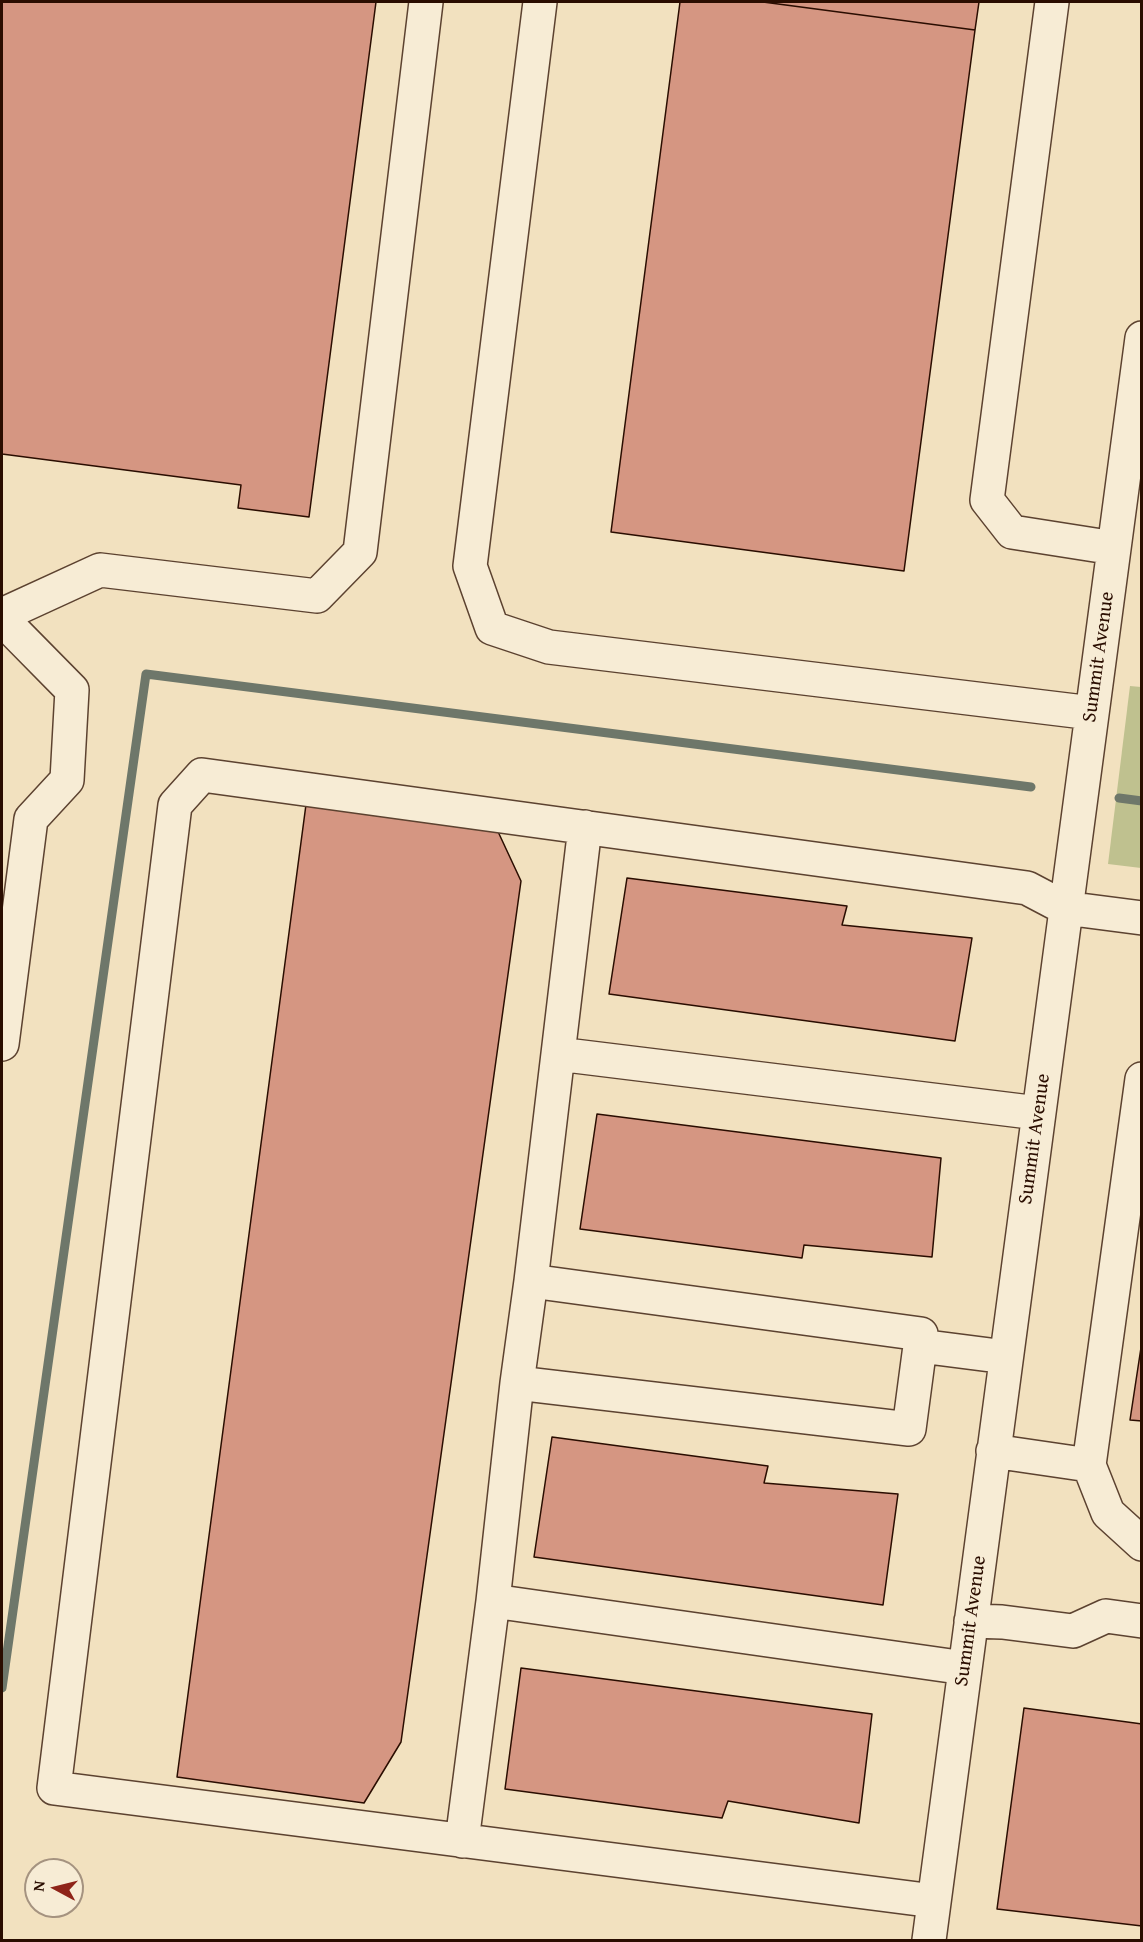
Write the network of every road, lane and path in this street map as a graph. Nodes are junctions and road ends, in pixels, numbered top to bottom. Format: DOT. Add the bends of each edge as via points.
graph roads {
  1 [pos="426,2"];
  2 [pos="540,2"];
  3 [pos="1052,2"];
  4 [pos="1142,338"];
  5 [pos="1114,548"];
  6 [pos="2,617"];
  7 [pos="1092,713"];
  8 [pos="585,827"];
  9 [pos="1065,908"];
  10 [pos="1142,918"];
  11 [pos="2,1044"];
  12 [pos="558,1054"];
  13 [pos="1142,1079"];
  14 [pos="1038,1113"];
  15 [pos="531,1281"];
  16 [pos="920,1346"];
  17 [pos="1006,1357"];
  18 [pos="517,1383"];
  19 [pos="993,1451"];
  20 [pos="1089,1465"];
  21 [pos="1142,1544"];
  22 [pos="493,1601"];
  23 [pos="971,1621"];
  24 [pos="1142,1621"];
  25 [pos="964,1668"];
  26 [pos="462,1842"];
  27 [pos="934,1901"];
  28 [pos="929,1941"];
  1 -- 6 [label="street" via="360,552 317,596 100,570"];
  2 -- 7 [label="street" via="470,566 492,628 549,647"];
  3 -- 5 [label="street" via="987,500 1012,532"];
  4 -- 5 [label="street, Summit Avenue"];
  5 -- 7 [label="street, Summit Avenue"];
  6 -- 11 [label="street" via="72,690 67,780 31,819"];
  7 -- 9 [label="street, Summit Avenue"];
  8 -- 9 [label="street" via="1027,888"];
  8 -- 12 [label="street"];
  8 -- 26 [label="street" via="202,775 175,805 54,1788"];
  9 -- 10 [label="street"];
  9 -- 14 [label="street, Summit Avenue"];
  12 -- 14 [label="street"];
  12 -- 15 [label="street"];
  13 -- 20 [label="street"];
  14 -- 17 [label="street, Summit Avenue"];
  15 -- 16 [label="street" via="921,1335"];
  15 -- 18 [label="street"];
  16 -- 17 [label="street"];
  16 -- 18 [label="street" via="909,1430"];
  17 -- 19 [label="street, Summit Avenue"];
  18 -- 22 [label="street"];
  19 -- 20 [label="street"];
  19 -- 23 [label="street, Summit Avenue"];
  20 -- 21 [label="street" via="1108,1513"];
  22 -- 25 [label="street"];
  22 -- 26 [label="street"];
  23 -- 24 [label="street" via="1073,1631 1106,1616"];
  23 -- 25 [label="street, Summit Avenue"];
  25 -- 27 [label="street, Summit Avenue"];
  26 -- 27 [label="street"];
  27 -- 28 [label="street, Summit Avenue"];
}
